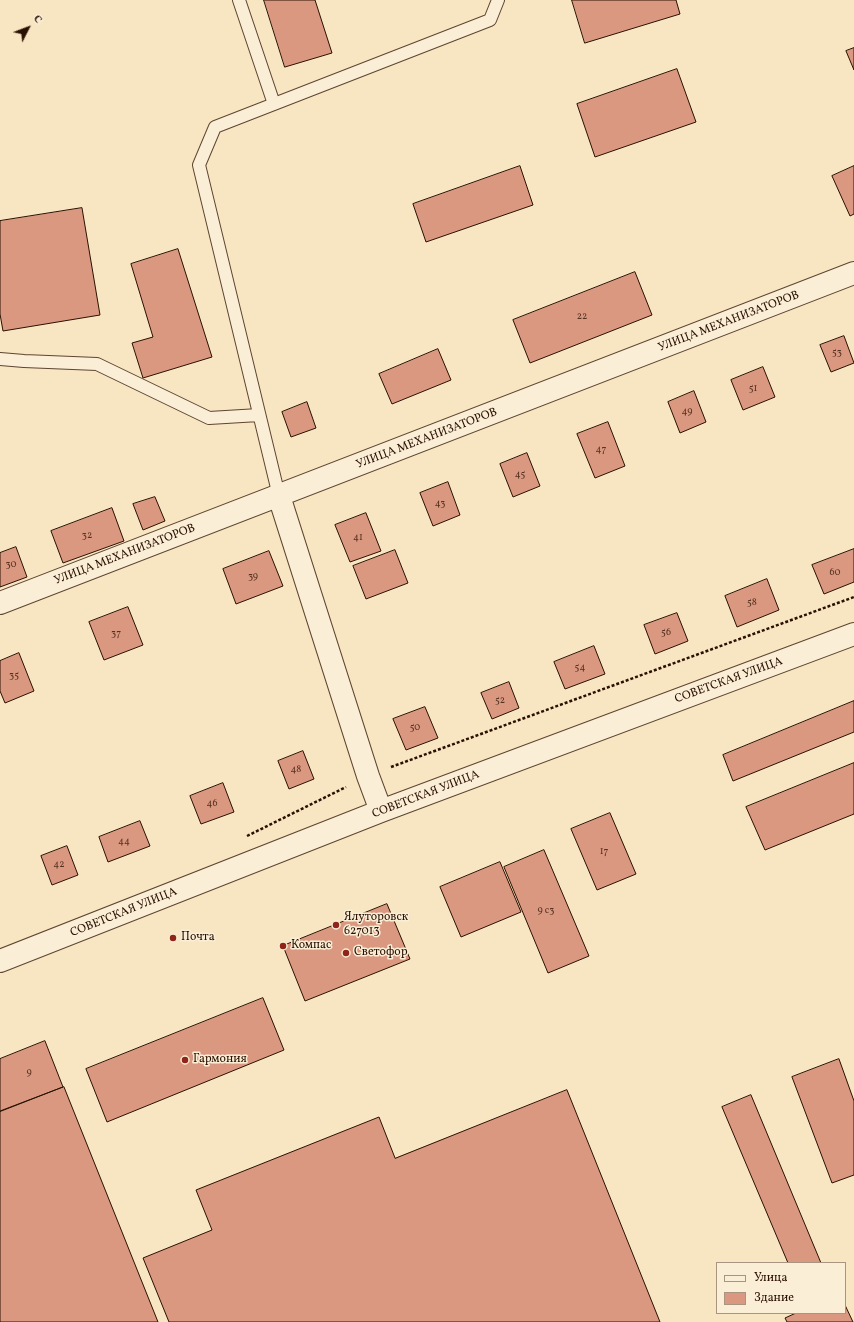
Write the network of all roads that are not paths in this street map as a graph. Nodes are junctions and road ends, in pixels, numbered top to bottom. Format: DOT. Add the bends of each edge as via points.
graph roads {
  1 [pos="239,0"];
  2 [pos="498,0"];
  3 [pos="274,104"];
  4 [pos="854,273"];
  5 [pos="0,359"];
  6 [pos="259,415"];
  7 [pos="279,496"];
  8 [pos="0,603"];
  9 [pos="854,634"];
  10 [pos="381,811"];
  11 [pos="0,961"];
  1 -- 3 [label="lane"];
  2 -- 3 [label="lane" via="490,20"];
  3 -- 6 [label="lane" via="214,127 199,165"];
  4 -- 7 [label="street, УЛИЦА МЕХАНИЗАТОРОВ"];
  5 -- 6 [label="lane" via="97,364 209,418"];
  6 -- 7 [label="lane"];
  7 -- 8 [label="street, УЛИЦА МЕХАНИЗАТОРОВ"];
  7 -- 10 [label="street"];
  9 -- 10 [label="street, СОВЕТСКАЯ УЛИЦА"];
  10 -- 11 [label="street, СОВЕТСКАЯ УЛИЦА"];
}
